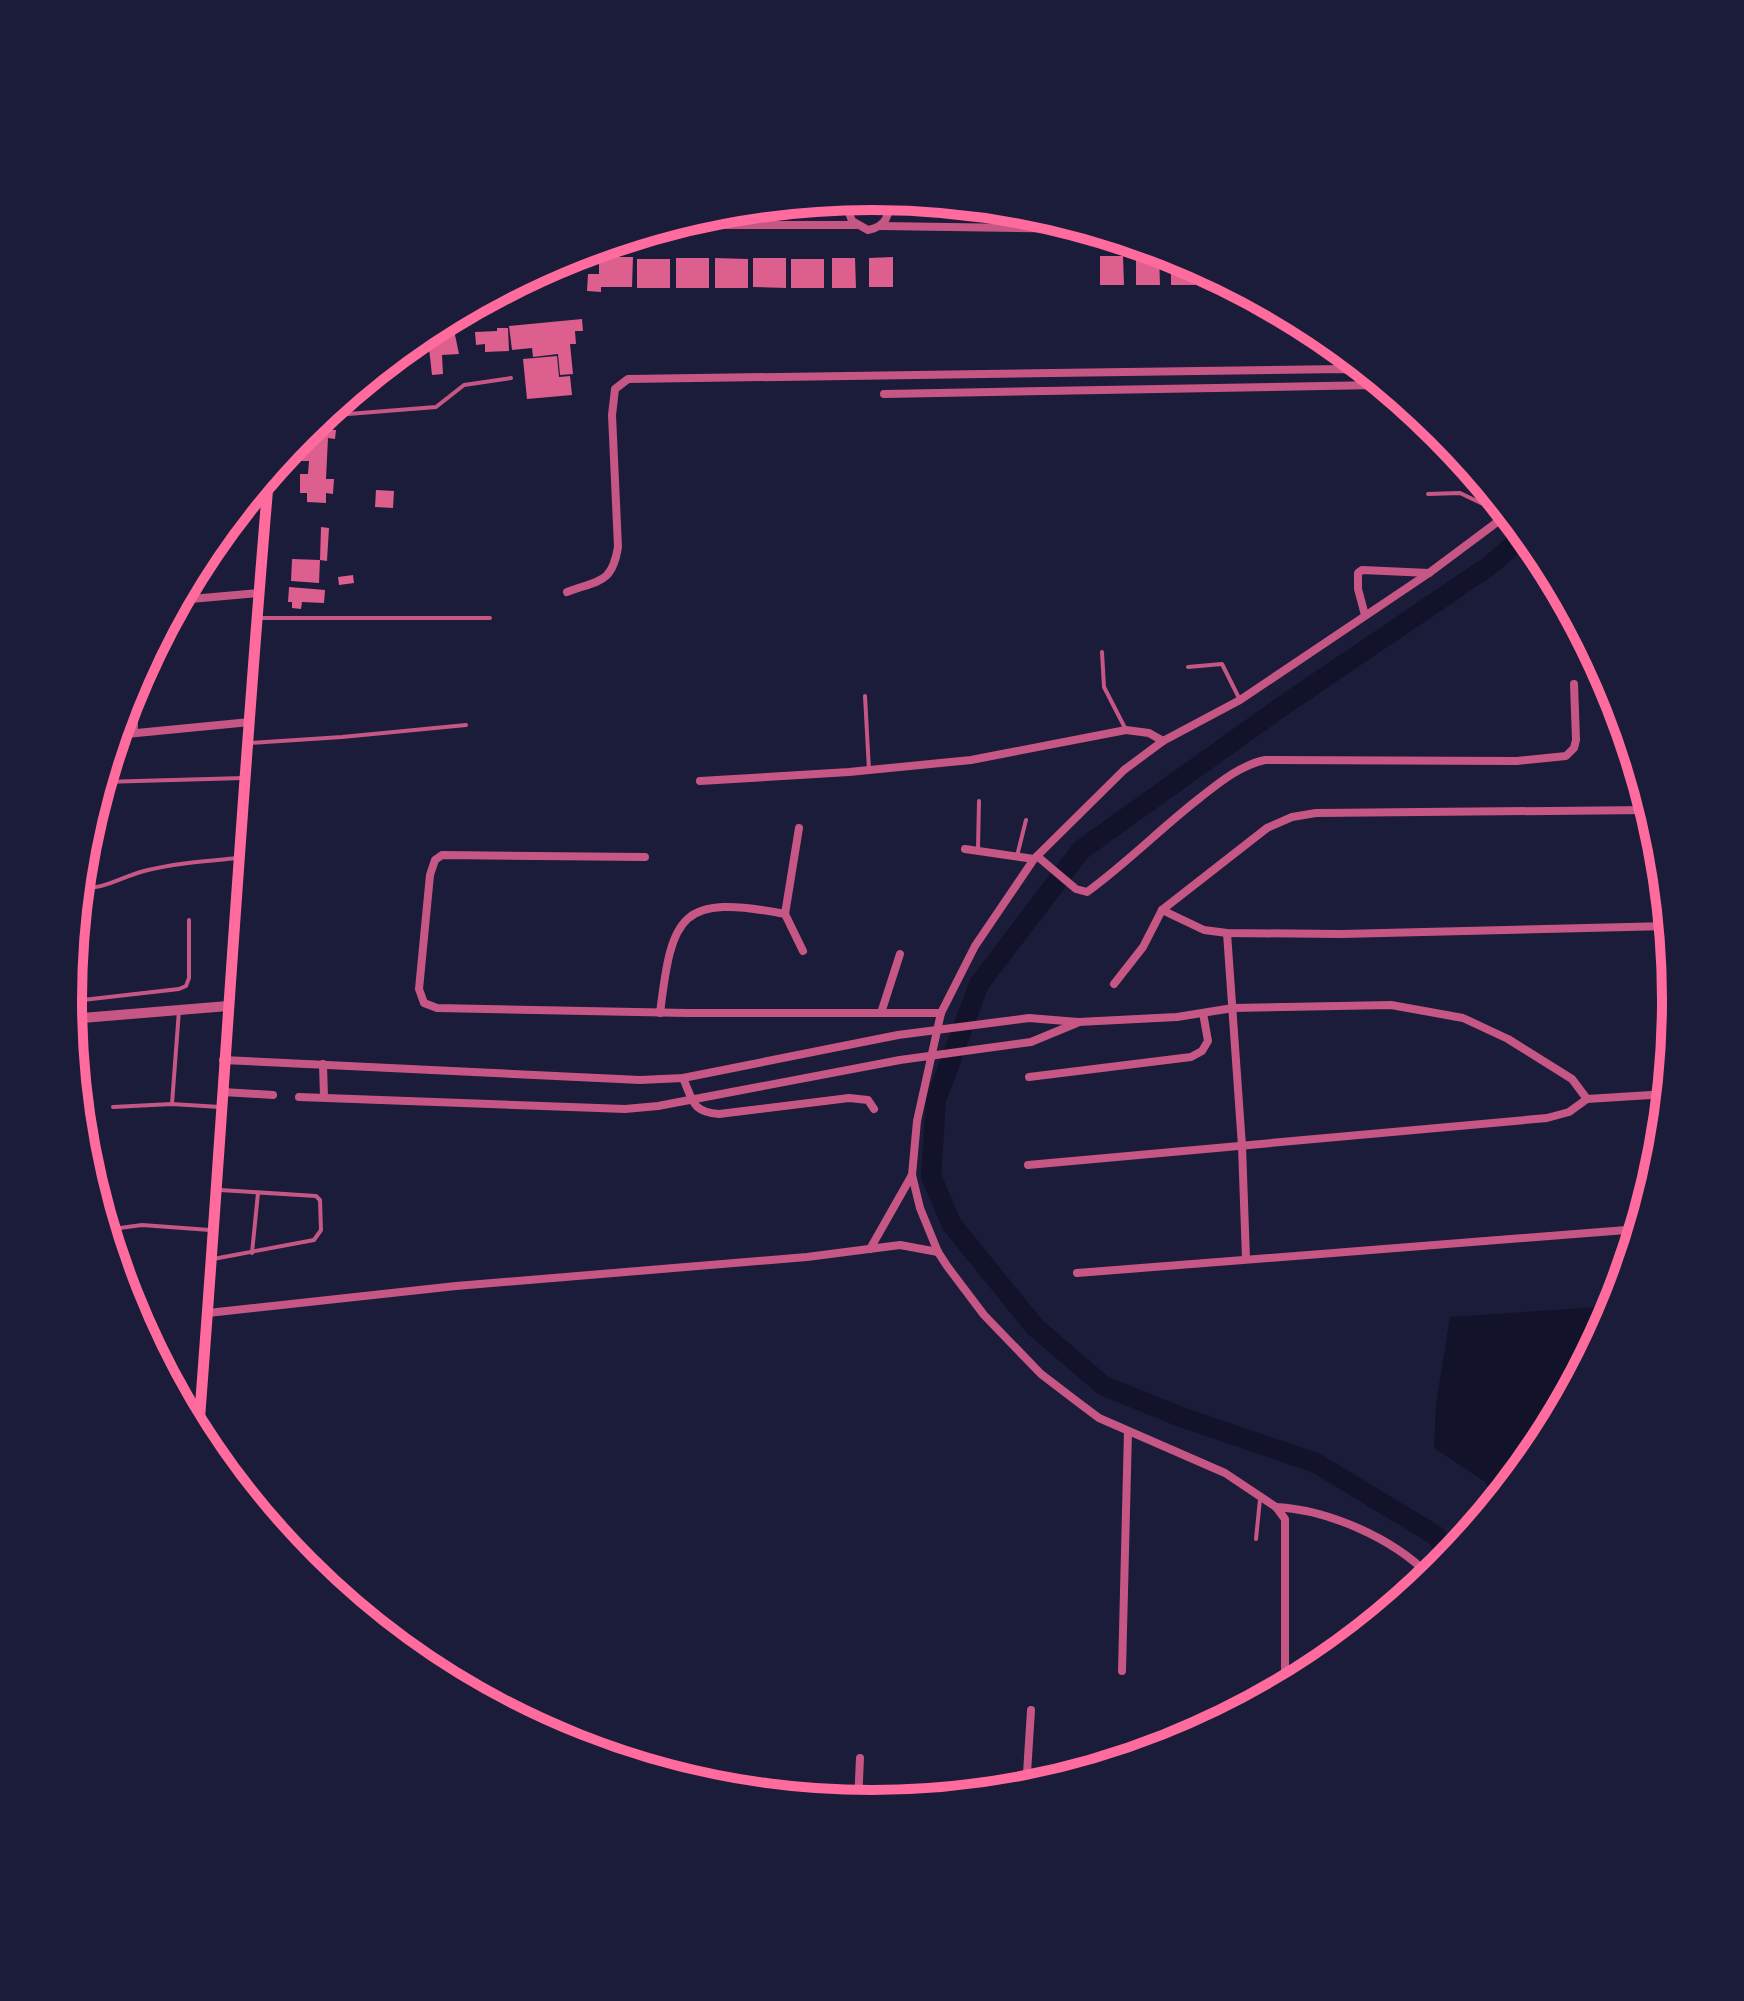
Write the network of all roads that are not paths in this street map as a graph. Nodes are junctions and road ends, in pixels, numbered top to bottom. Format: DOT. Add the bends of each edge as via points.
graph roads {
  1 [pos="850,211"];
  2 [pos="889,211"];
  3 [pos="724,225"];
  4 [pos="856,225"];
  5 [pos="880,226"];
  6 [pos="1036,228"];
  7 [pos="1348,370"];
  8 [pos="511,378"];
  9 [pos="1367,385"];
  10 [pos="884,394"];
  11 [pos="343,414"];
  12 [pos="267,493"];
  13 [pos="1428,494"];
  14 [pos="1485,503"];
  15 [pos="1499,520"];
  16 [pos="1429,573"];
  17 [pos="567,592"];
  18 [pos="259,593"];
  19 [pos="192,599"];
  20 [pos="1365,615"];
  21 [pos="258,618"];
  22 [pos="490,618"];
  23 [pos="1102,652"];
  24 [pos="1188,667"];
  25 [pos="1574,684"];
  26 [pos="865,696"];
  27 [pos="1240,700"];
  28 [pos="136,715"];
  29 [pos="250,722"];
  30 [pos="466,725"];
  31 [pos="1126,730"];
  32 [pos="136,733"];
  33 [pos="129,734"];
  34 [pos="1163,741"];
  35 [pos="249,743"];
  36 [pos="869,770"];
  37 [pos="246,778"];
  38 [pos="700,781"];
  39 [pos="113,782"];
  40 [pos="979,801"];
  41 [pos="1638,810"];
  42 [pos="1026,820"];
  43 [pos="799,828"];
  44 [pos="965,849"];
  45 [pos="978,851"];
  46 [pos="1017,856"];
  47 [pos="645,857"];
  48 [pos="240,858"];
  49 [pos="1036,858"];
  50 [pos="90,889"];
  51 [pos="1162,910"];
  52 [pos="785,914"];
  53 [pos="189,920"];
  54 [pos="1658,926"];
  55 [pos="1227,933"];
  56 [pos="803,951"];
  57 [pos="900,954"];
  58 [pos="1114,984"];
  59 [pos="82,1000"];
  60 [pos="228,1006"];
  61 [pos="1233,1008"];
  62 [pos="179,1009"];
  63 [pos="660,1013"];
  64 [pos="881,1013"];
  65 [pos="941,1013"];
  66 [pos="1203,1013"];
  67 [pos="83,1018"];
  68 [pos="1078,1022"];
  69 [pos="223,1060"];
  70 [pos="323,1064"];
  71 [pos="1029,1077"];
  72 [pos="683,1078"];
  73 [pos="223,1092"];
  74 [pos="273,1095"];
  75 [pos="1656,1095"];
  76 [pos="299,1097"];
  77 [pos="324,1097"];
  78 [pos="1587,1099"];
  79 [pos="693,1102"];
  80 [pos="172,1104"];
  81 [pos="113,1107"];
  82 [pos="222,1107"];
  83 [pos="874,1109"];
  84 [pos="1242,1146"];
  85 [pos="1028,1165"];
  86 [pos="912,1175"];
  87 [pos="217,1190"];
  88 [pos="258,1193"];
  89 [pos="116,1228"];
  90 [pos="214,1230"];
  91 [pos="1627,1230"];
  92 [pos="870,1249"];
  93 [pos="938,1252"];
  94 [pos="252,1253"];
  95 [pos="211,1259"];
  96 [pos="1246,1259"];
  97 [pos="1077,1273"];
  98 [pos="208,1313"];
  99 [pos="200,1414"];
  100 [pos="1128,1431"];
  101 [pos="1260,1496"];
  102 [pos="1276,1507"];
  103 [pos="1256,1539"];
  104 [pos="1422,1568"];
  105 [pos="1122,1671"];
  106 [pos="1285,1673"];
  107 [pos="1031,1710"];
  108 [pos="860,1758"];
  109 [pos="1027,1775"];
  110 [pos="859,1790"];
  1 -- 4 [label="street"];
  2 -- 5 [label="street"];
  3 -- 4 [label="street"];
  4 -- 5 [label="street" via="868,230"];
  5 -- 6 [label="street"];
  7 -- 17 [label="street" via="628,379 615,389 612,415 615,566 609,576"];
  8 -- 11 [label="lane" via="464,385 436,407"];
  9 -- 10 [label="street"];
  12 -- 18 [label="main road"];
  13 -- 14 [label="lane" via="1460,493"];
  15 -- 16 [label="street"];
  16 -- 20 [label="street"];
  16 -- 20 [label="street" via="1362,570 1358,589"];
  18 -- 19 [label="street"];
  18 -- 21 [label="main road"];
  20 -- 27 [label="street"];
  21 -- 22 [label="lane"];
  21 -- 29 [label="main road"];
  23 -- 31 [label="lane" via="1104,687"];
  24 -- 27 [label="lane" via="1222,664"];
  25 -- 49 [label="street" via="1576,740 1566,756 1517,761 1256,762 1170,821 1090,891 1076,889"];
  26 -- 36 [label="lane"];
  27 -- 34 [label="street"];
  28 -- 32 [label="lane"];
  29 -- 32 [label="street"];
  29 -- 35 [label="main road"];
  30 -- 35 [label="lane"];
  31 -- 34 [label="street"];
  31 -- 36 [label="street" via="971,760"];
  32 -- 33 [label="street"];
  34 -- 49 [label="street" via="1124,770"];
  35 -- 37 [label="main road"];
  36 -- 38 [label="street"];
  37 -- 39 [label="lane"];
  37 -- 48 [label="main road"];
  40 -- 45 [label="lane"];
  41 -- 51 [label="street" via="1292,817 1267,828"];
  42 -- 46 [label="lane"];
  43 -- 52 [label="street"];
  44 -- 45 [label="street"];
  45 -- 46 [label="street"];
  46 -- 49 [label="street"];
  47 -- 63 [label="street" via="442,855 430,875 419,989 424,1003 437,1008"];
  48 -- 50 [label="lane" via="176,864"];
  48 -- 60 [label="main road"];
  49 -- 65 [label="street" via="975,946"];
  51 -- 55 [label="street" via="1204,930"];
  51 -- 58 [label="street" via="1143,947"];
  52 -- 56 [label="street"];
  52 -- 63 [label="street" via="741,905 689,916 671,944"];
  53 -- 59 [label="lane" via="186,986"];
  54 -- 55 [label="street"];
  55 -- 61 [label="street"];
  57 -- 64 [label="street"];
  60 -- 62 [label="street"];
  60 -- 69 [label="main road"];
  61 -- 66 [label="street"];
  61 -- 78 [label="street" via="1391,1005 1463,1018 1572,1079"];
  61 -- 84 [label="street"];
  62 -- 67 [label="street"];
  62 -- 80 [label="lane"];
  63 -- 64 [label="street"];
  64 -- 65 [label="street"];
  65 -- 86 [label="street" via="917,1121"];
  66 -- 68 [label="street"];
  66 -- 71 [label="street" via="1208,1041 1191,1057"];
  68 -- 72 [label="street" via="1029,1018 898,1035"];
  68 -- 79 [label="street" via="1031,1042 900,1060"];
  69 -- 70 [label="street"];
  69 -- 73 [label="main road"];
  70 -- 72 [label="street"];
  70 -- 77 [label="street"];
  72 -- 79 [label="street"];
  73 -- 74 [label="street"];
  73 -- 82 [label="main road"];
  75 -- 78 [label="street"];
  76 -- 77 [label="street"];
  77 -- 79 [label="street" via="625,1109"];
  78 -- 84 [label="street" via="1569,1112 1547,1118"];
  79 -- 83 [label="street" via="706,1113 719,1114 849,1098 868,1100"];
  80 -- 81 [label="lane"];
  80 -- 82 [label="lane"];
  82 -- 87 [label="main road"];
  84 -- 85 [label="street"];
  84 -- 96 [label="street"];
  86 -- 92 [label="street"];
  86 -- 93 [label="street"];
  87 -- 88 [label="lane"];
  87 -- 90 [label="main road"];
  88 -- 94 [label="lane"];
  88 -- 94 [label="lane" via="316,1196 321,1230 314,1240"];
  89 -- 90 [label="lane"];
  90 -- 95 [label="main road"];
  91 -- 96 [label="street"];
  92 -- 93 [label="street" via="900,1245"];
  92 -- 98 [label="street"];
  93 -- 100 [label="street" via="984,1315 1041,1374 1099,1418"];
  94 -- 95 [label="lane"];
  95 -- 98 [label="main road"];
  96 -- 97 [label="street"];
  98 -- 99 [label="main road"];
  100 -- 101 [label="street" via="1225,1473"];
  100 -- 105 [label="street"];
  101 -- 102 [label="street"];
  101 -- 103 [label="lane"];
  102 -- 104 [label="street" via="1325,1514 1410,1556"];
  102 -- 106 [label="street" via="1286,1531"];
  107 -- 109 [label="street"];
  108 -- 110 [label="street"];
}
